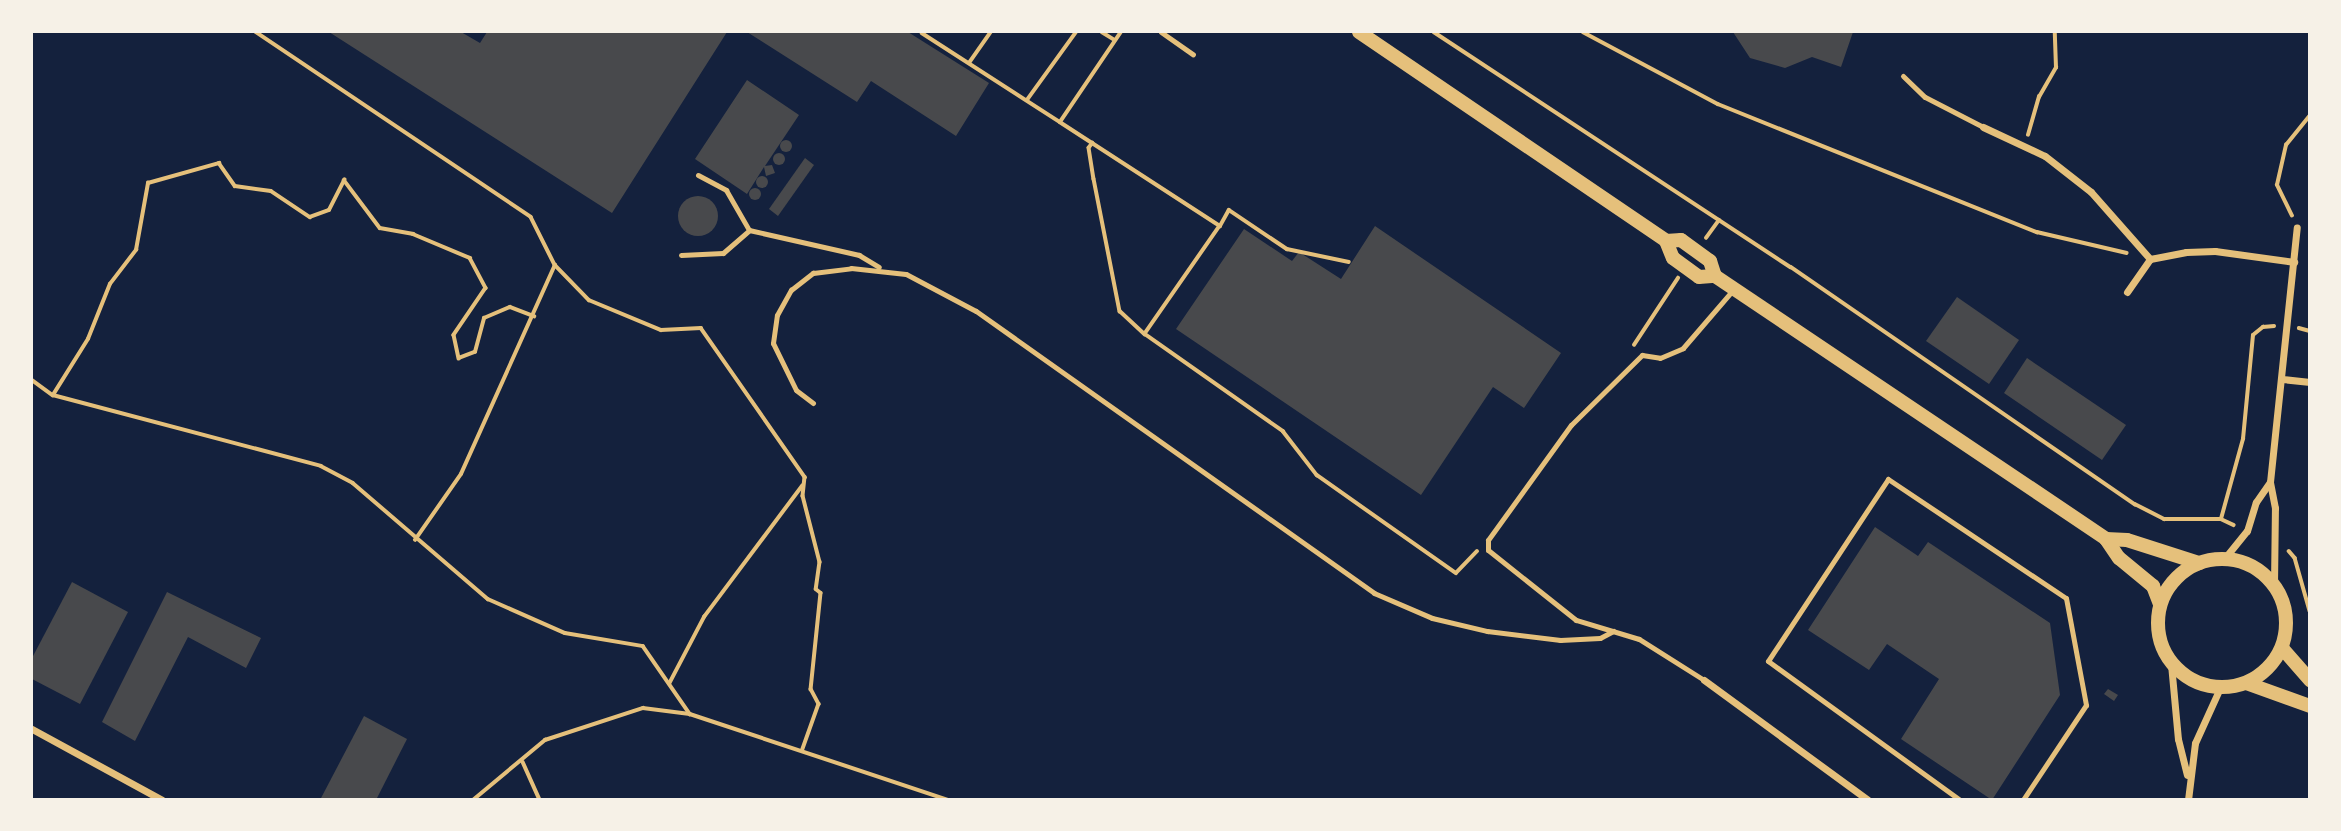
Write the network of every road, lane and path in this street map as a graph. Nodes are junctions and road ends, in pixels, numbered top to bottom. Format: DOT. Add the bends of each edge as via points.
graph roads {
  1 [pos="256,32"];
  2 [pos="991,32"];
  3 [pos="1076,32"];
  4 [pos="1102,32"];
  5 [pos="1121,32"];
  6 [pos="1161,32"];
  7 [pos="1359,32"];
  8 [pos="1434,32"];
  9 [pos="1583,32"];
  10 [pos="2055,32"];
  11 [pos="922,33"];
  12 [pos="1115,40"];
  13 [pos="1192,54"];
  14 [pos="969,64"];
  15 [pos="1903,76"];
  16 [pos="1027,100"];
  17 [pos="2309,115"];
  18 [pos="1060,122"];
  19 [pos="1983,127"];
  20 [pos="1093,142"];
  21 [pos="2025,146"];
  22 [pos="698,175"];
  23 [pos="1719,220"];
  24 [pos="1220,226"];
  25 [pos="2297,227"];
  26 [pos="748,230"];
  27 [pos="1666,241"];
  28 [pos="1696,251"];
  29 [pos="681,255"];
  30 [pos="2150,259"];
  31 [pos="1349,262"];
  32 [pos="2294,262"];
  33 [pos="555,265"];
  34 [pos="1686,267"];
  35 [pos="882,269"];
  36 [pos="1715,276"];
  37 [pos="1734,289"];
  38 [pos="2127,292"];
  39 [pos="534,316"];
  40 [pos="2287,327"];
  41 [pos="1145,334"];
  42 [pos="1623,372"];
  43 [pos="2282,379"];
  44 [pos="32,380"];
  45 [pos="2309,382"];
  46 [pos="53,395"];
  47 [pos="813,403"];
  48 [pos="2270,482"];
  49 [pos="804,484"];
  50 [pos="2221,519"];
  51 [pos="2247,531"];
  52 [pos="1489,538"];
  53 [pos="2106,539"];
  54 [pos="415,540"];
  55 [pos="2274,542"];
  56 [pos="2224,559"];
  57 [pos="2199,563"];
  58 [pos="2274,585"];
  59 [pos="2160,604"];
  60 [pos="2309,611"];
  61 [pos="1613,631"];
  62 [pos="2282,648"];
  63 [pos="2171,664"];
  64 [pos="1704,680"];
  65 [pos="2309,680"];
  66 [pos="2246,683"];
  67 [pos="669,684"];
  68 [pos="2220,688"];
  69 [pos="2309,706"];
  70 [pos="690,714"];
  71 [pos="32,729"];
  72 [pos="803,748"];
  73 [pos="523,762"];
  74 [pos="2188,779"];
  75 [pos="162,800"];
  76 [pos="472,800"];
  77 [pos="540,800"];
  78 [pos="949,800"];
  79 [pos="1868,800"];
  80 [pos="1960,800"];
  81 [pos="2023,800"];
  82 [pos="2188,800"];
  1 -- 33 [label="path" via="531,217"];
  2 -- 14 [label="path"];
  3 -- 16 [label="path"];
  4 -- 12 [label="path"];
  5 -- 12 [label="path"];
  6 -- 13 [label="lane"];
  7 -- 27 [label="main road"];
  8 -- 23 [label="path"];
  9 -- 30 [label="path" via="1718,104 2025,227"];
  10 -- 21 [label="path" via="2056,68 2039,97"];
  11 -- 14 [label="path"];
  12 -- 18 [label="path"];
  14 -- 16 [label="path"];
  15 -- 19 [label="lane" via="1949,111"];
  16 -- 18 [label="path"];
  17 -- 25 [label="path" via="2286,145 2277,185"];
  18 -- 20 [label="path"];
  19 -- 21 [label="street"];
  20 -- 24 [label="path"];
  20 -- 41 [label="path" via="1090,158 1120,312"];
  21 -- 30 [label="street" via="2091,192"];
  22 -- 26 [label="lane" via="726,190"];
  23 -- 28 [label="path"];
  23 -- 50 [label="path" via="2135,504 2164,520"];
  24 -- 31 [label="path" via="1229,210 1287,249"];
  24 -- 41 [label="path"];
  25 -- 32 [label="street"];
  26 -- 29 [label="lane" via="723,253"];
  26 -- 35 [label="lane" via="859,255"];
  27 -- 28 [label="main road" via="1681,240"];
  27 -- 34 [label="main road" via="1673,258"];
  28 -- 36 [label="main road" via="1710,261"];
  30 -- 32 [label="street" via="2215,251"];
  30 -- 38 [label="street"];
  32 -- 40 [label="street"];
  33 -- 39 [label="path"];
  33 -- 49 [label="path" via="599,304 661,330 701,328 805,477"];
  34 -- 36 [label="main road" via="1699,277"];
  34 -- 42 [label="path" via="1637,336"];
  35 -- 47 [label="lane" via="813,273 791,290 777,315 773,343 781,366 796,390"];
  35 -- 61 [label="lane" via="906,274 976,311 1374,593 1432,618 1487,631 1560,640 1600,638"];
  36 -- 37 [label="main road"];
  37 -- 42 [label="lane" via="1683,348 1660,358 1642,355"];
  37 -- 53 [label="main road"];
  39 -- 46 [label="path" via="510,307 484,318 475,352 458,358 454,335 486,288 470,258 413,234 380,228 344,180 329,210 310,217 271,191 235,186 219,163 148,183 136,250 110,284 89,339"];
  39 -- 54 [label="path" via="461,474"];
  40 -- 43 [label="street"];
  40 -- 50 [label="path" via="2263,327 2253,335 2242,439"];
  41 -- 52 [label="path" via="1283,431 1317,475 1456,573"];
  42 -- 52 [label="lane" via="1571,425"];
  43 -- 45 [label="street"];
  43 -- 48 [label="street"];
  44 -- 46 [label="path"];
  46 -- 54 [label="path" via="321,466 353,483"];
  48 -- 51 [label="street" via="2256,502"];
  48 -- 55 [label="street"];
  49 -- 67 [label="path" via="704,617"];
  49 -- 72 [label="path" via="820,562 816,589 821,593 811,689 819,704"];
  50 -- 51 [label="path"];
  51 -- 56 [label="street"];
  52 -- 61 [label="lane" via="1488,550 1576,620"];
  53 -- 57 [label="main road" via="2127,540"];
  53 -- 59 [label="main road" via="2119,558 2153,586"];
  54 -- 67 [label="path" via="488,599 565,633 643,646"];
  55 -- 58 [label="street"];
  55 -- 60 [label="path" via="2295,558"];
  56 -- 57 [label="main road"];
  56 -- 58 [label="main road" via="2252,566"];
  57 -- 59 [label="main road" via="2169,587"];
  58 -- 62 [label="main road" via="2286,615"];
  59 -- 63 [label="main road" via="2157,625"];
  61 -- 64 [label="lane" via="1639,639"];
  62 -- 65 [label="main road"];
  62 -- 66 [label="main road" via="2267,669"];
  63 -- 68 [label="main road" via="2202,685"];
  63 -- 74 [label="street" via="2178,739"];
  64 -- 79 [label="street"];
  66 -- 68 [label="main road"];
  66 -- 69 [label="main road"];
  67 -- 70 [label="path"];
  68 -- 74 [label="street" via="2203,718"];
  70 -- 72 [label="path" via="766,743"];
  70 -- 73 [label="path" via="643,708 545,740"];
  71 -- 75 [label="street"];
  72 -- 78 [label="path"];
  73 -- 76 [label="path"];
  73 -- 77 [label="path"];
  74 -- 82 [label="street"];
  80 -- 81 [label="lane" via="1768,661 1888,479 2066,598 2086,705"];
}
